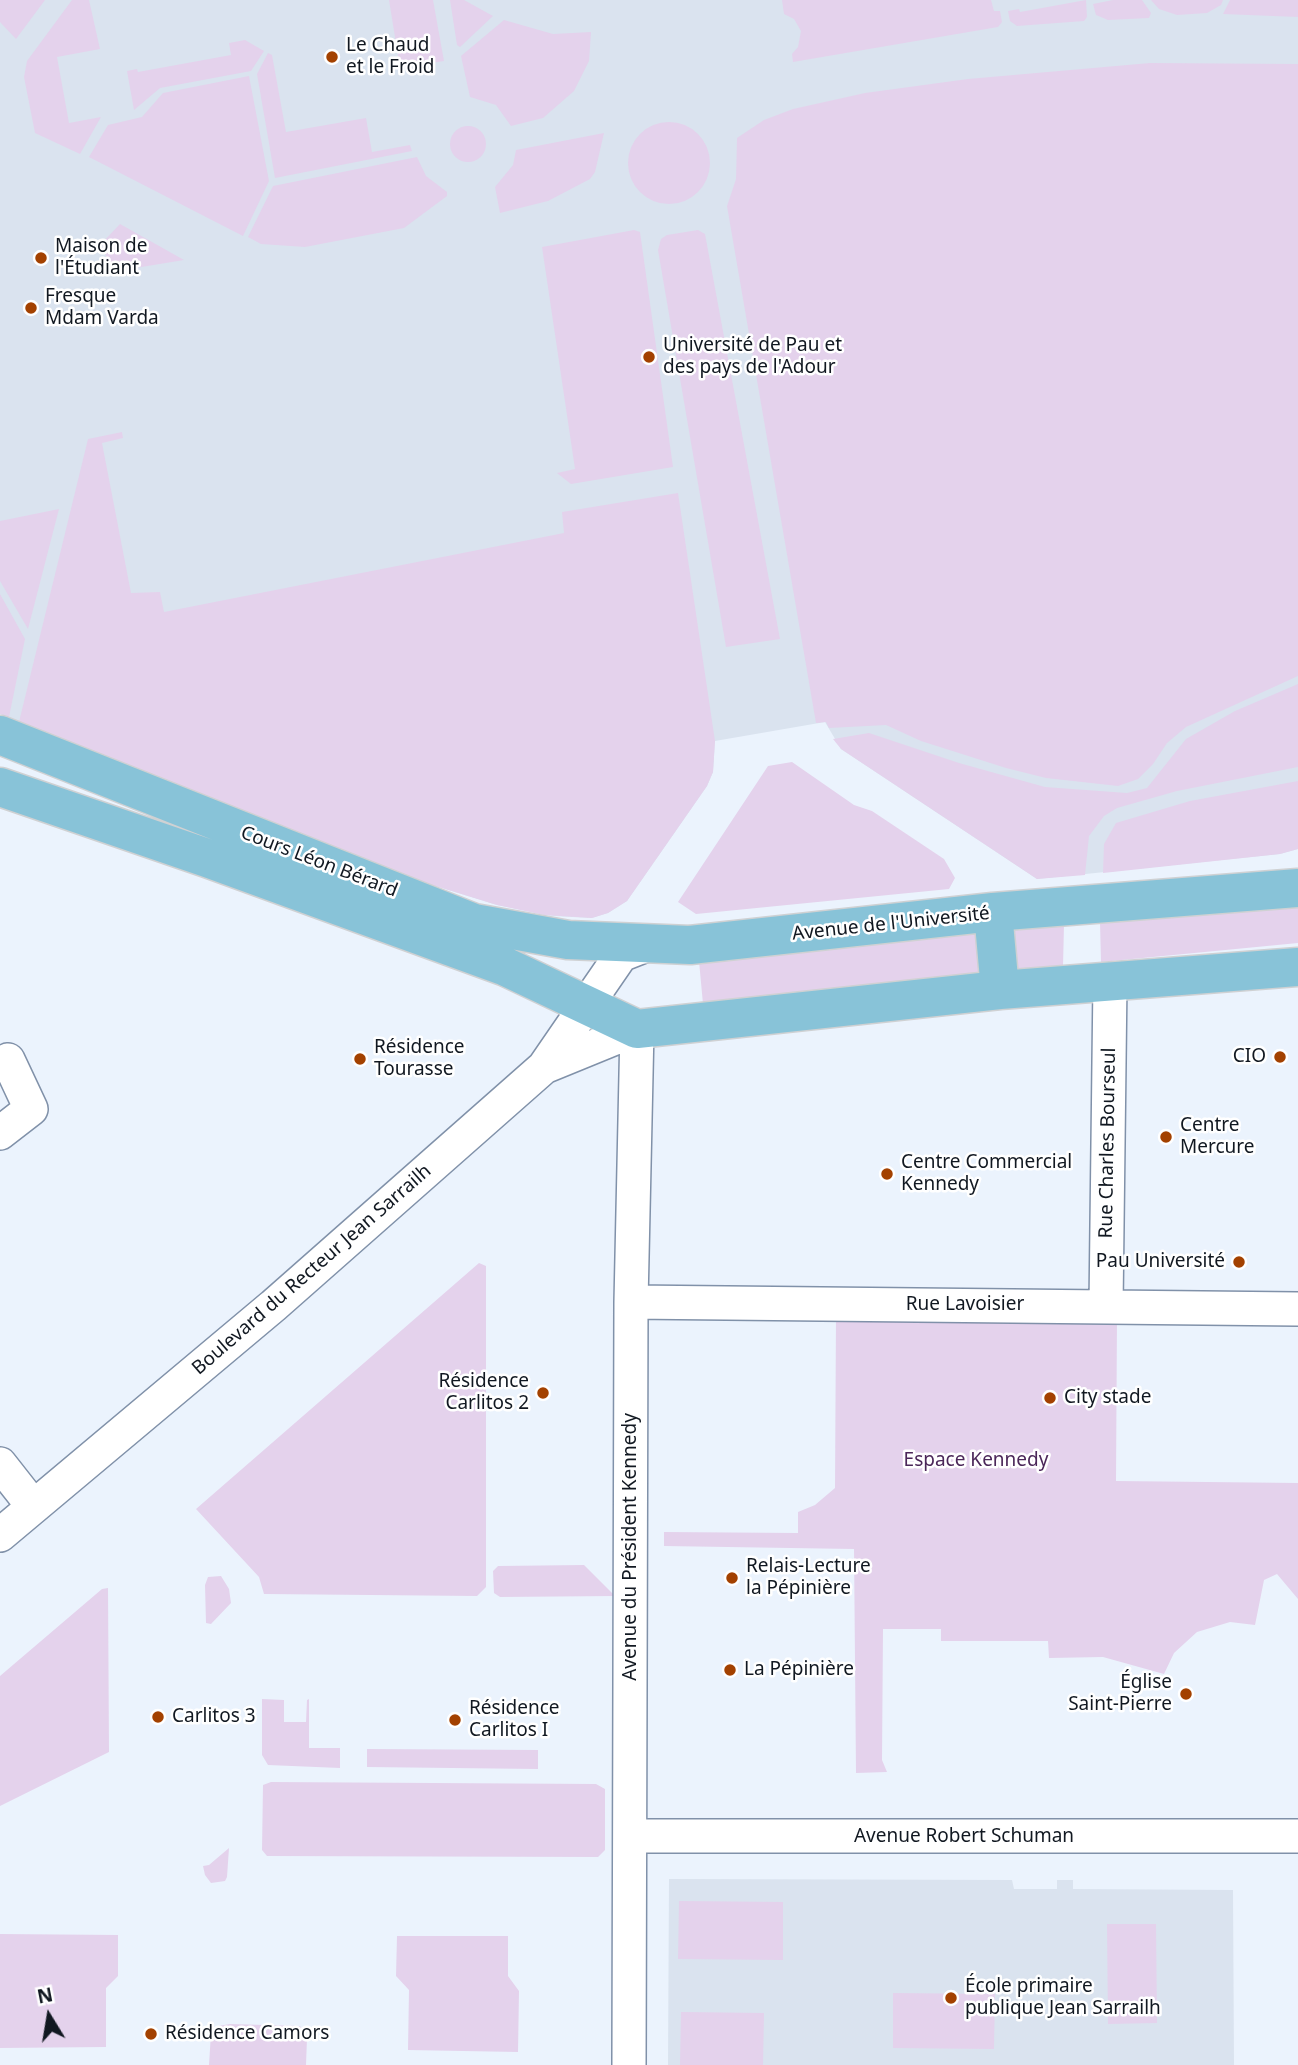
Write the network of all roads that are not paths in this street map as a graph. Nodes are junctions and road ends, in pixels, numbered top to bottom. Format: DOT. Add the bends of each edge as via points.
graph roads {
  1 [pos="0,735"];
  2 [pos="0,788"];
  3 [pos="1298,888"];
  4 [pos="993,912"];
  5 [pos="649,944"];
  6 [pos="1298,967"];
  7 [pos="1110,981"];
  8 [pos="1000,990"];
  9 [pos="586,1008"];
  10 [pos="637,1029"];
  11 [pos="0,1064"];
  12 [pos="544,1067"];
  13 [pos="0,1133"];
  14 [pos="631,1302"];
  15 [pos="1107,1306"];
  16 [pos="1298,1308"];
  17 [pos="0,1464"];
  18 [pos="33,1506"];
  19 [pos="0,1535"];
  20 [pos="630,1836"];
  21 [pos="1298,1836"];
  22 [pos="629,2065"];
  1 -- 5 [label="main road, Cours Léon Bérard" via="474,923 568,940"];
  2 -- 9 [label="main road, Cours Léon Bérard" via="445,944 506,967"];
  3 -- 4 [label="main road, Avenue de l'Université"];
  4 -- 5 [label="main road, Avenue de l'Université" via="690,945"];
  4 -- 8 [label="main road"];
  5 -- 9 [label="street, Avenue de l'Université" via="621,955"];
  6 -- 7 [label="main road"];
  7 -- 8 [label="main road"];
  7 -- 15 [label="street, Rue Charles Bourseul"];
  8 -- 10 [label="main road"];
  9 -- 10 [label="main road, Cours Léon Bérard"];
  9 -- 12 [label="street, Avenue de l'Université"];
  10 -- 12 [label="street, Boulevard du Recteur Jean Sarrailh"];
  10 -- 14 [label="street, Avenue du Président Kennedy"];
  11 -- 13 [label="street" via="8,1060 31,1109"];
  12 -- 18 [label="street, Boulevard du Recteur Jean Sarrailh" via="273,1306"];
  14 -- 15 [label="street, Rue Lavoisier"];
  14 -- 20 [label="street, Avenue du Président Kennedy"];
  15 -- 16 [label="street, Rue Lavoisier"];
  17 -- 18 [label="street"];
  18 -- 19 [label="street, Boulevard du Recteur Jean Sarrailh"];
  20 -- 21 [label="street, Avenue Robert Schuman"];
  20 -- 22 [label="street, Avenue du Président Kennedy"];
}
